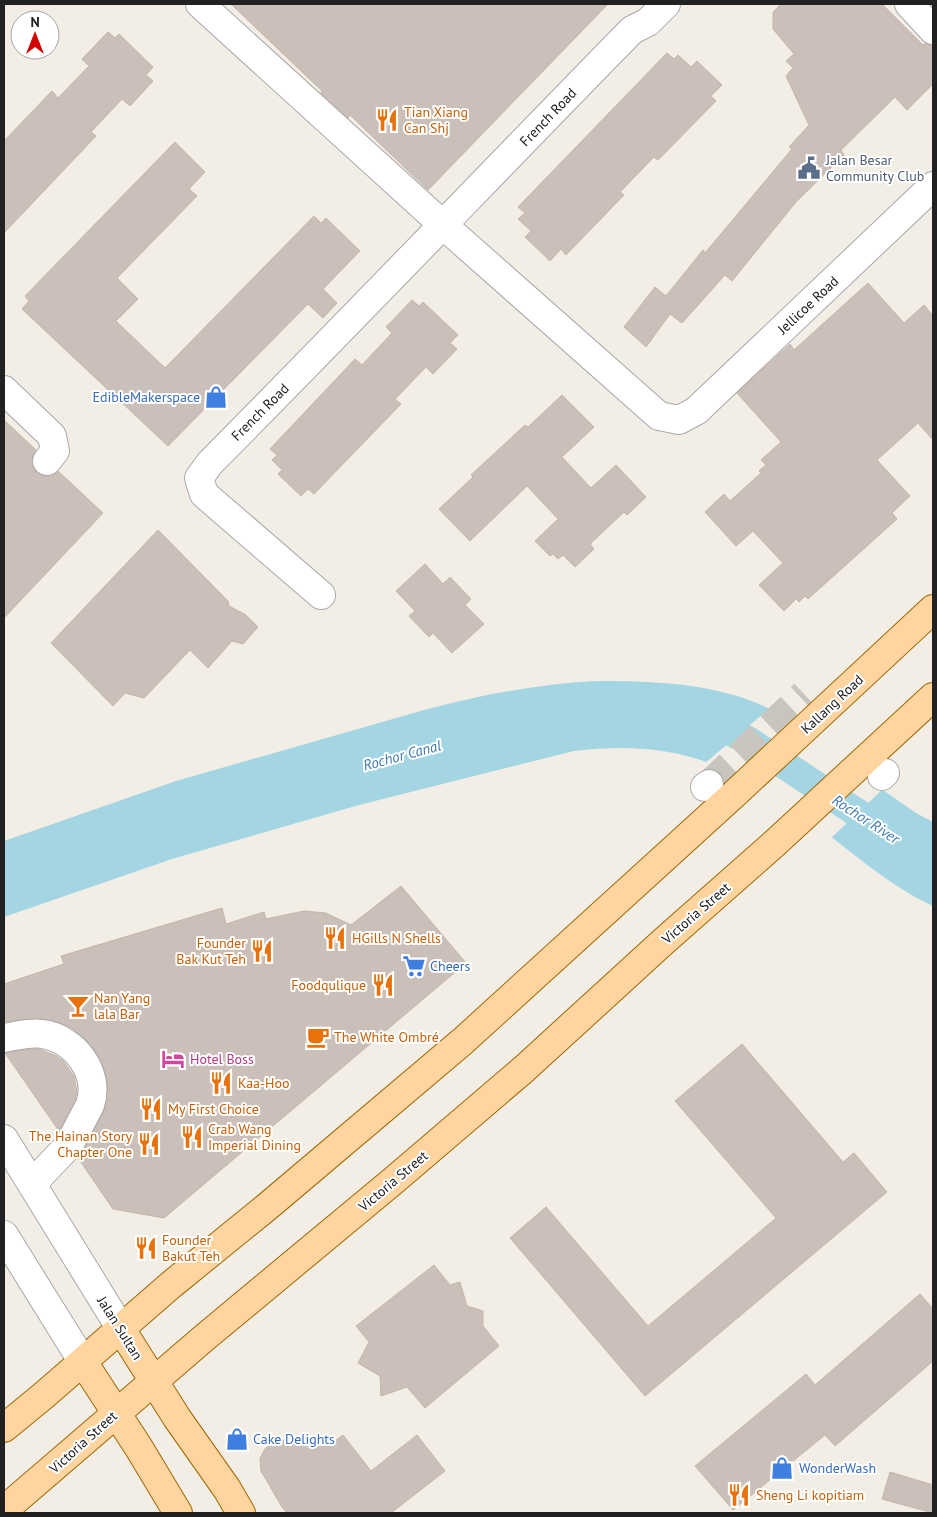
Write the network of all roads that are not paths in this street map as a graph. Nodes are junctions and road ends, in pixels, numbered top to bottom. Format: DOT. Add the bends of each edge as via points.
graph roads {
  1 [pos="200,4"];
  2 [pos="647,4"];
  3 [pos="666,4"];
  4 [pos="909,4"];
  5 [pos="632,30"];
  6 [pos="933,30"];
  7 [pos="933,186"];
  8 [pos="442,224"];
  9 [pos="4,390"];
  10 [pos="47,461"];
  11 [pos="321,595"];
  12 [pos="933,609"];
  13 [pos="933,696"];
  14 [pos="4,1038"];
  15 [pos="4,1139"];
  16 [pos="32,1184"];
  17 [pos="4,1235"];
  18 [pos="121,1329"];
  19 [pos="83,1362"];
  20 [pos="154,1381"];
  21 [pos="116,1412"];
  22 [pos="4,1428"];
  23 [pos="4,1510"];
  24 [pos="178,1513"];
  25 [pos="241,1513"];
  1 -- 8 [label="street"];
  2 -- 5 [label="street, French Road" via="636,15"];
  3 -- 5 [label="street, French Road" via="648,22"];
  4 -- 6 [label="street"];
  5 -- 8 [label="street, French Road"];
  7 -- 8 [label="street, Jellicoe Road" via="696,411 679,420 659,416"];
  8 -- 11 [label="street, French Road" via="210,463 200,478 204,494"];
  9 -- 10 [label="street" via="52,436 55,450"];
  12 -- 18 [label="main road, Kallang Road" via="831,705 714,790 463,1041"];
  13 -- 20 [label="main road, Victoria Street" via="881,766 775,844 502,1088"];
  14 -- 16 [label="street" via="28,1033 53,1036 68,1044 81,1057 93,1082 93,1098 69,1145"];
  15 -- 16 [label="street, Jalan Sultan"];
  16 -- 18 [label="street, Jalan Sultan"];
  17 -- 19 [label="street"];
  18 -- 19 [label="main road"];
  18 -- 20 [label="main road, Jalan Sultan"];
  19 -- 21 [label="main road"];
  19 -- 22 [label="main road"];
  20 -- 21 [label="main road, Victoria Street"];
  20 -- 25 [label="main road, Jalan Sultan"];
  21 -- 23 [label="main road, Victoria Street"];
  21 -- 24 [label="main road"];
}
